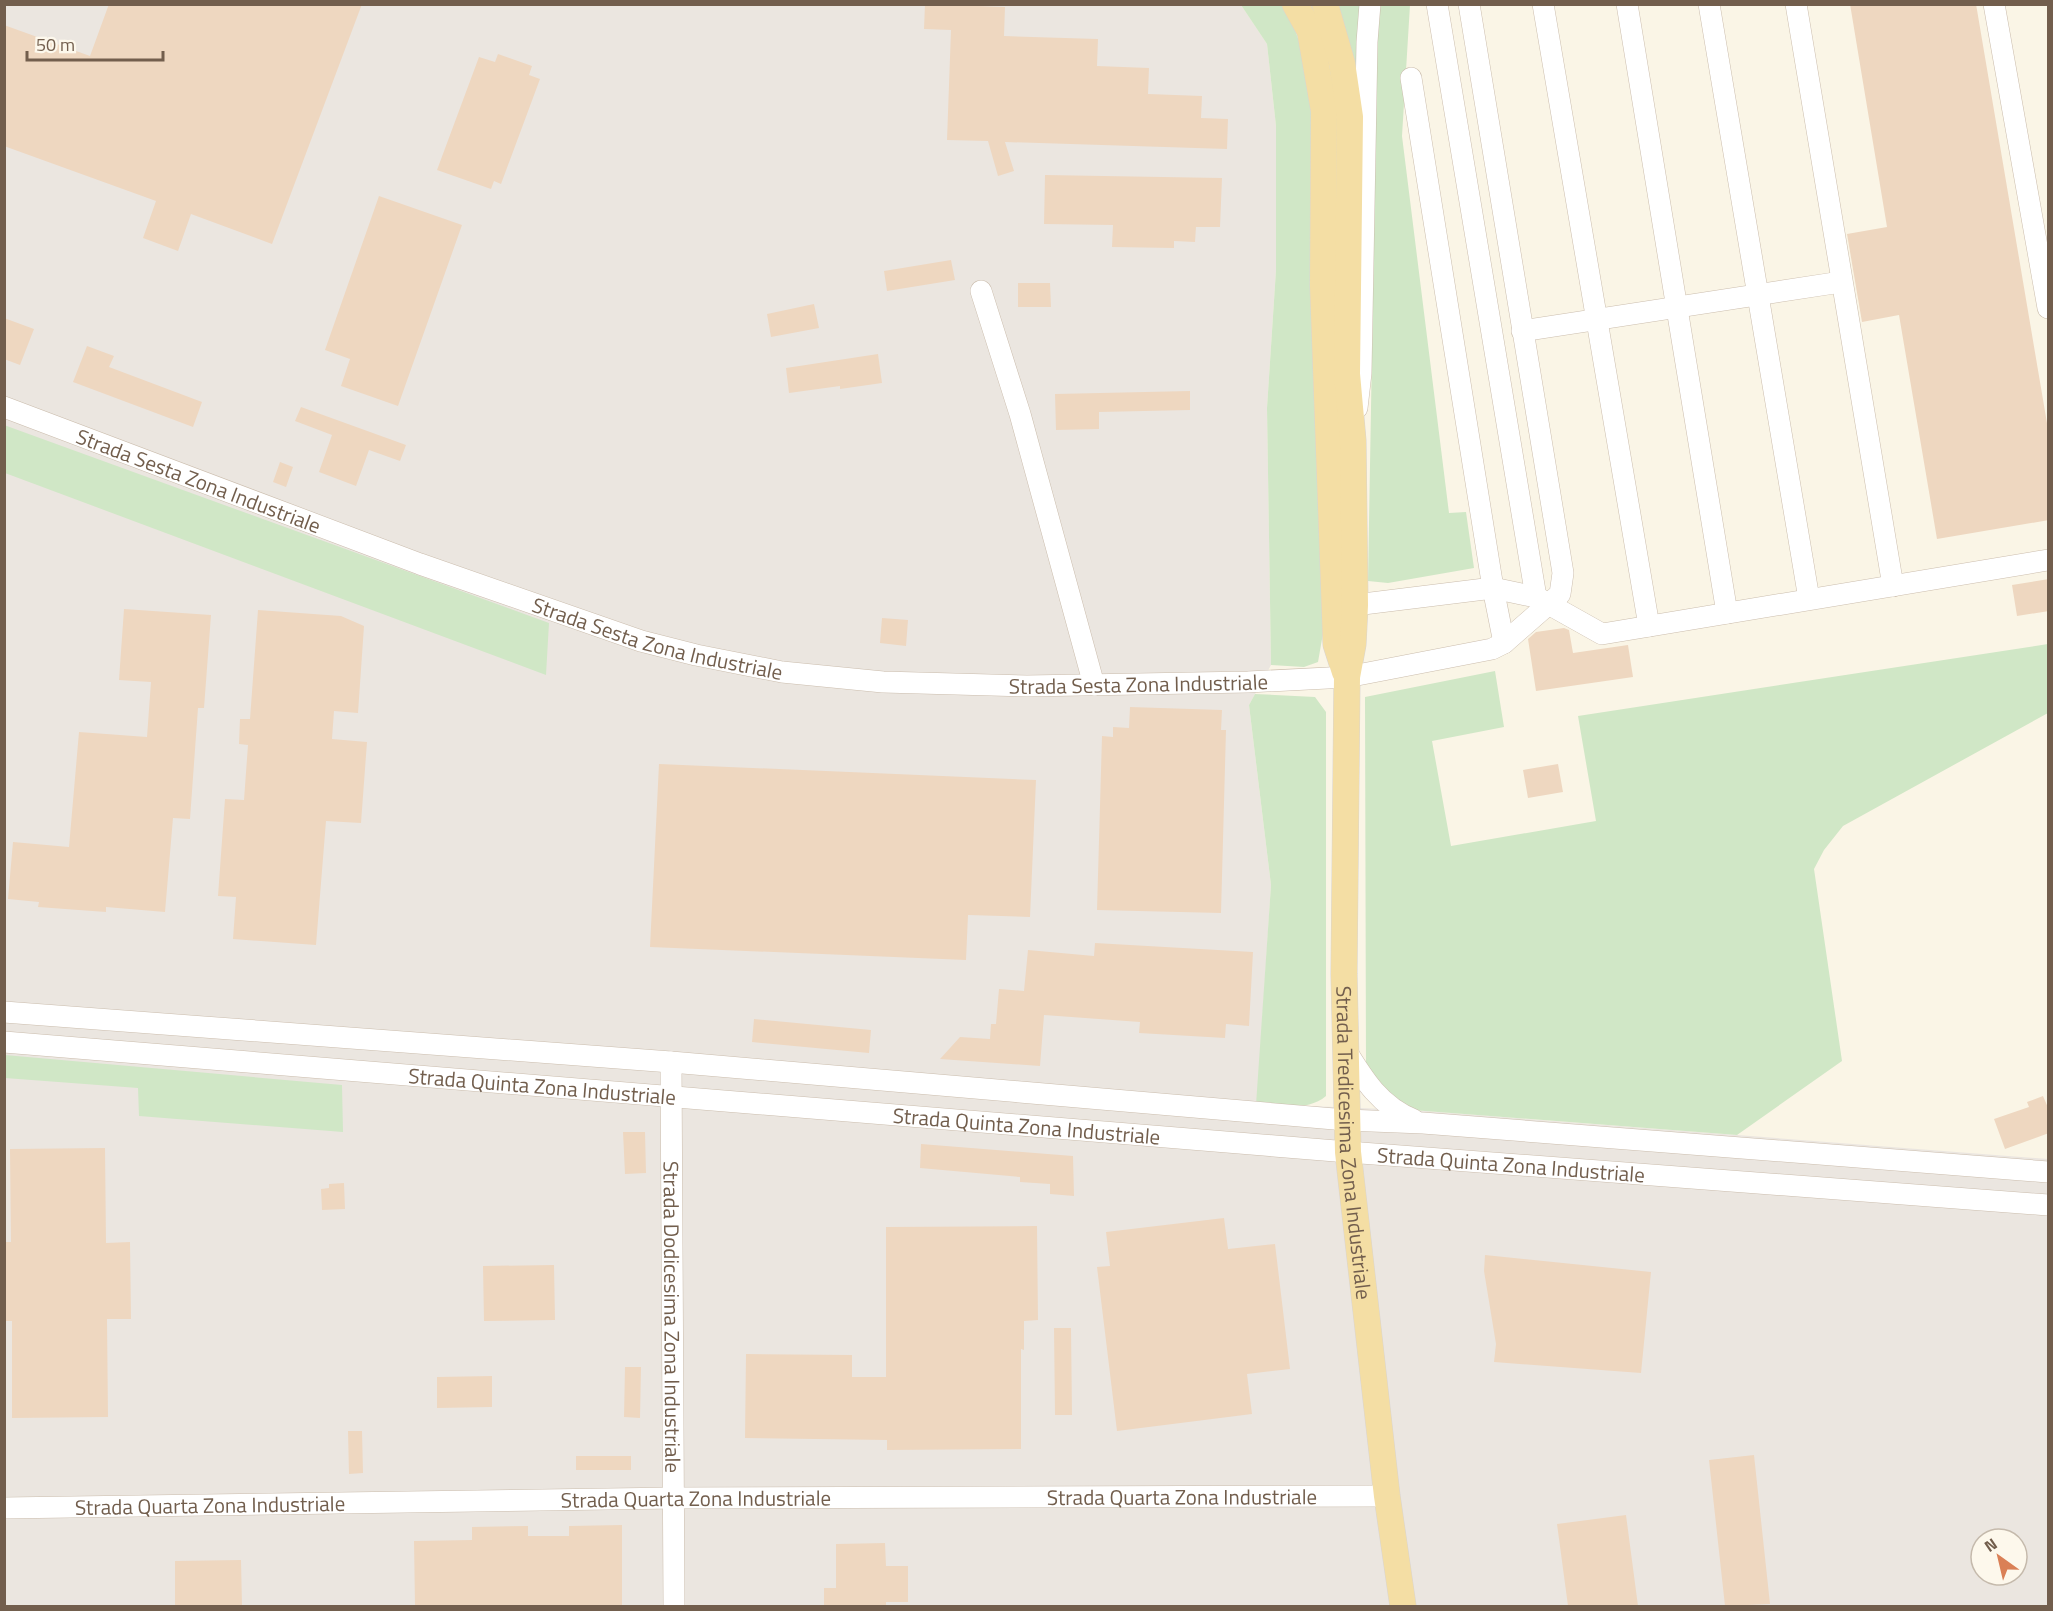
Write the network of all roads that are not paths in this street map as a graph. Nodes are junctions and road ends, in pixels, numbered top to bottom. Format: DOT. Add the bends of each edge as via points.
graph roads {
  1 [pos="1295,4"];
  2 [pos="1302,4"];
  3 [pos="1325,4"];
  4 [pos="1370,4"];
  5 [pos="1437,4"];
  6 [pos="1469,4"];
  7 [pos="1543,4"];
  8 [pos="1627,4"];
  9 [pos="1709,4"];
  10 [pos="1796,4"];
  11 [pos="1994,4"];
  12 [pos="1310,31"];
  13 [pos="1411,78"];
  14 [pos="1841,282"];
  15 [pos="981,291"];
  16 [pos="1756,295"];
  17 [pos="1676,307"];
  18 [pos="2049,308"];
  19 [pos="1597,319"];
  20 [pos="1522,331"];
  21 [pos="4,407"];
  22 [pos="1353,441"];
  23 [pos="2049,560"];
  24 [pos="1893,585"];
  25 [pos="1493,588"];
  26 [pos="1809,599"];
  27 [pos="1543,601"];
  28 [pos="1355,605"];
  29 [pos="1727,613"];
  30 [pos="1649,626"];
  31 [pos="1504,643"];
  32 [pos="1347,677"];
  33 [pos="1094,685"];
  34 [pos="4,1012"];
  35 [pos="4,1042"];
  36 [pos="1345,1049"];
  37 [pos="548,1053"];
  38 [pos="671,1062"];
  39 [pos="545,1085"];
  40 [pos="671,1095"];
  41 [pos="1346,1120"];
  42 [pos="1424,1123"];
  43 [pos="1348,1152"];
  44 [pos="2049,1172"];
  45 [pos="2049,1205"];
  46 [pos="1387,1496"];
  47 [pos="674,1498"];
  48 [pos="4,1508"];
  49 [pos="674,1606"];
  50 [pos="1403,1606"];
  1 -- 12 [label="main road"];
  2 -- 12 [label="street"];
  3 -- 22 [label="main road" via="1342,63 1350,117 1347,374"];
  4 -- 22 [label="street" via="1361,373"];
  5 -- 27 [label="street"];
  6 -- 20 [label="street"];
  7 -- 19 [label="street"];
  8 -- 17 [label="street"];
  9 -- 16 [label="street"];
  10 -- 14 [label="street"];
  11 -- 18 [label="street"];
  12 -- 32 [label="main road" via="1324,111 1323,286 1336,644"];
  13 -- 25 [label="street"];
  14 -- 16 [label="street"];
  14 -- 24 [label="street"];
  15 -- 33 [label="street" via="1020,414"];
  16 -- 17 [label="street"];
  16 -- 26 [label="street"];
  17 -- 19 [label="street"];
  17 -- 29 [label="street"];
  19 -- 20 [label="street"];
  19 -- 30 [label="street"];
  20 -- 27 [label="street" via="1563,573 1560,594"];
  21 -- 33 [label="street, Strada Sesta Zona Industriale" via="420,564 640,641 782,672 883,682"];
  22 -- 28 [label="main road"];
  23 -- 24 [label="street"];
  24 -- 26 [label="street"];
  25 -- 27 [label="street"];
  25 -- 28 [label="street"];
  25 -- 31 [label="street"];
  26 -- 29 [label="street"];
  27 -- 30 [label="street" via="1602,634"];
  27 -- 31 [label="street"];
  28 -- 32 [label="main road"];
  29 -- 30 [label="street"];
  31 -- 32 [label="street, Strada Sesta Zona Industriale" via="1492,649"];
  32 -- 33 [label="street, Strada Sesta Zona Industriale"];
  32 -- 36 [label="main road, Strada Tredicesima Zona Industriale"];
  34 -- 37 [label="street, Strada Quinta Zona Industriale"];
  35 -- 39 [label="street, Strada Quinta Zona Industriale"];
  36 -- 41 [label="main road, Strada Tredicesima Zona Industriale"];
  36 -- 42 [label="street" via="1363,1080 1385,1105"];
  37 -- 38 [label="street, Strada Quinta Zona Industriale"];
  37 -- 39 [label="street"];
  38 -- 40 [label="street, Strada Dodicesima Zona Industriale"];
  38 -- 41 [label="street, Strada Quinta Zona Industriale"];
  39 -- 40 [label="street, Strada Quinta Zona Industriale"];
  40 -- 43 [label="street, Strada Quinta Zona Industriale"];
  40 -- 47 [label="street, Strada Dodicesima Zona Industriale"];
  41 -- 42 [label="street, Strada Quinta Zona Industriale"];
  41 -- 43 [label="main road, Strada Tredicesima Zona Industriale"];
  42 -- 44 [label="street, Strada Quinta Zona Industriale"];
  43 -- 45 [label="street, Strada Quinta Zona Industriale"];
  43 -- 46 [label="main road, Strada Tredicesima Zona Industriale"];
  46 -- 47 [label="street, Strada Quarta Zona Industriale"];
  46 -- 50 [label="main road, Strada Tredicesima Zona Industriale"];
  47 -- 48 [label="street, Strada Quarta Zona Industriale"];
  47 -- 49 [label="street, Strada Dodicesima Zona Industriale"];
}
